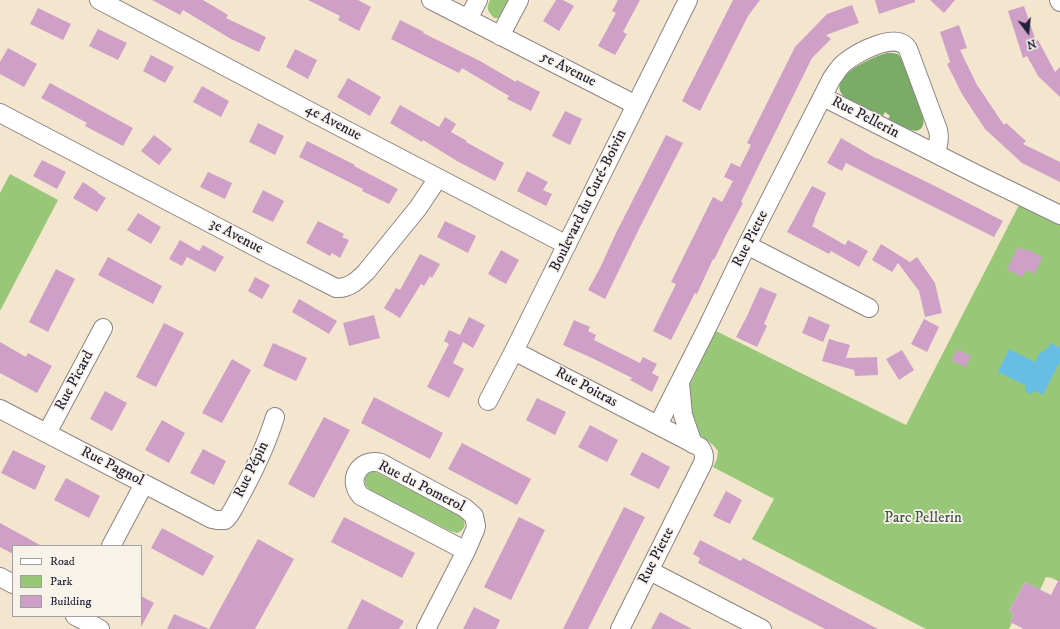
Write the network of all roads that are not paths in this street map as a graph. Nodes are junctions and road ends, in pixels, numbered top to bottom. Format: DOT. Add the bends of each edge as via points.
graph roads {
  1 [pos="100,0"];
  2 [pos="431,0"];
  3 [pos="478,0"];
  4 [pos="519,0"];
  5 [pos="688,0"];
  6 [pos="468,19"];
  7 [pos="500,36"];
  8 [pos="823,97"];
  9 [pos="636,105"];
  10 [pos="0,112"];
  11 [pos="935,153"];
  12 [pos="438,178"];
  13 [pos="1060,215"];
  14 [pos="566,245"];
  15 [pos="747,245"];
  16 [pos="869,308"];
  17 [pos="103,328"];
  18 [pos="514,350"];
  19 [pos="680,382"];
  20 [pos="488,401"];
  21 [pos="0,409"];
  22 [pos="275,417"];
  23 [pos="658,425"];
  24 [pos="47,433"];
  25 [pos="693,444"];
  26 [pos="144,484"];
  27 [pos="225,520"];
  28 [pos="112,545"];
  29 [pos="466,551"];
  30 [pos="650,571"];
  31 [pos="0,577"];
  32 [pos="12,583"];
  33 [pos="77,617"];
  34 [pos="100,629"];
  35 [pos="426,629"];
  36 [pos="620,629"];
  37 [pos="762,629"];
  1 -- 12 [label="street, 4e Avenue"];
  2 -- 6 [label="street, 5e Avenue"];
  3 -- 6 [label="street"];
  4 -- 7 [label="street"];
  5 -- 9 [label="street, Boulevard du Curé-Boivin"];
  6 -- 7 [label="street, 5e Avenue"];
  7 -- 9 [label="street, 5e Avenue"];
  8 -- 11 [label="street, Rue Pellerin"];
  8 -- 11 [label="street, Rue Pellerin" via="832,78 849,59 884,43 904,44 938,130 939,144"];
  8 -- 15 [label="street, Rue Piette"];
  9 -- 14 [label="street, Boulevard du Curé-Boivin"];
  10 -- 12 [label="street, 3e Avenue" via="336,288 348,286 366,272 418,208"];
  11 -- 13 [label="street, Rue Pellerin"];
  12 -- 14 [label="street, 4e Avenue"];
  14 -- 18 [label="street, Boulevard du Curé-Boivin"];
  15 -- 16 [label="street"];
  15 -- 19 [label="street, Rue Piette"];
  17 -- 24 [label="street, Rue Picard"];
  18 -- 20 [label="street, Boulevard du Curé-Boivin"];
  18 -- 23 [label="street, Rue Poitras"];
  19 -- 23 [label="street, Rue Piette"];
  19 -- 25 [label="street, Rue Piette" via="683,415"];
  21 -- 24 [label="street, Rue Pagnol"];
  22 -- 27 [label="street, Rue Pépin" via="265,446 230,515"];
  23 -- 25 [label="street, Rue Piette"];
  24 -- 26 [label="street, Rue Pagnol"];
  25 -- 30 [label="street, Rue Piette" via="700,447 704,453 704,463"];
  26 -- 27 [label="street, Rue Pagnol" via="212,519"];
  26 -- 28 [label="street"];
  29 -- 29 [label="street, Rue du Pomerol" via="476,526 471,512 377,462 367,463 356,474 354,484 361,496"];
  29 -- 35 [label="street, Rue du Pomerol"];
  30 -- 36 [label="street, Rue Piette"];
  30 -- 37 [label="street"];
  31 -- 32 [label="street"];
  33 -- 34 [label="street"];
}
